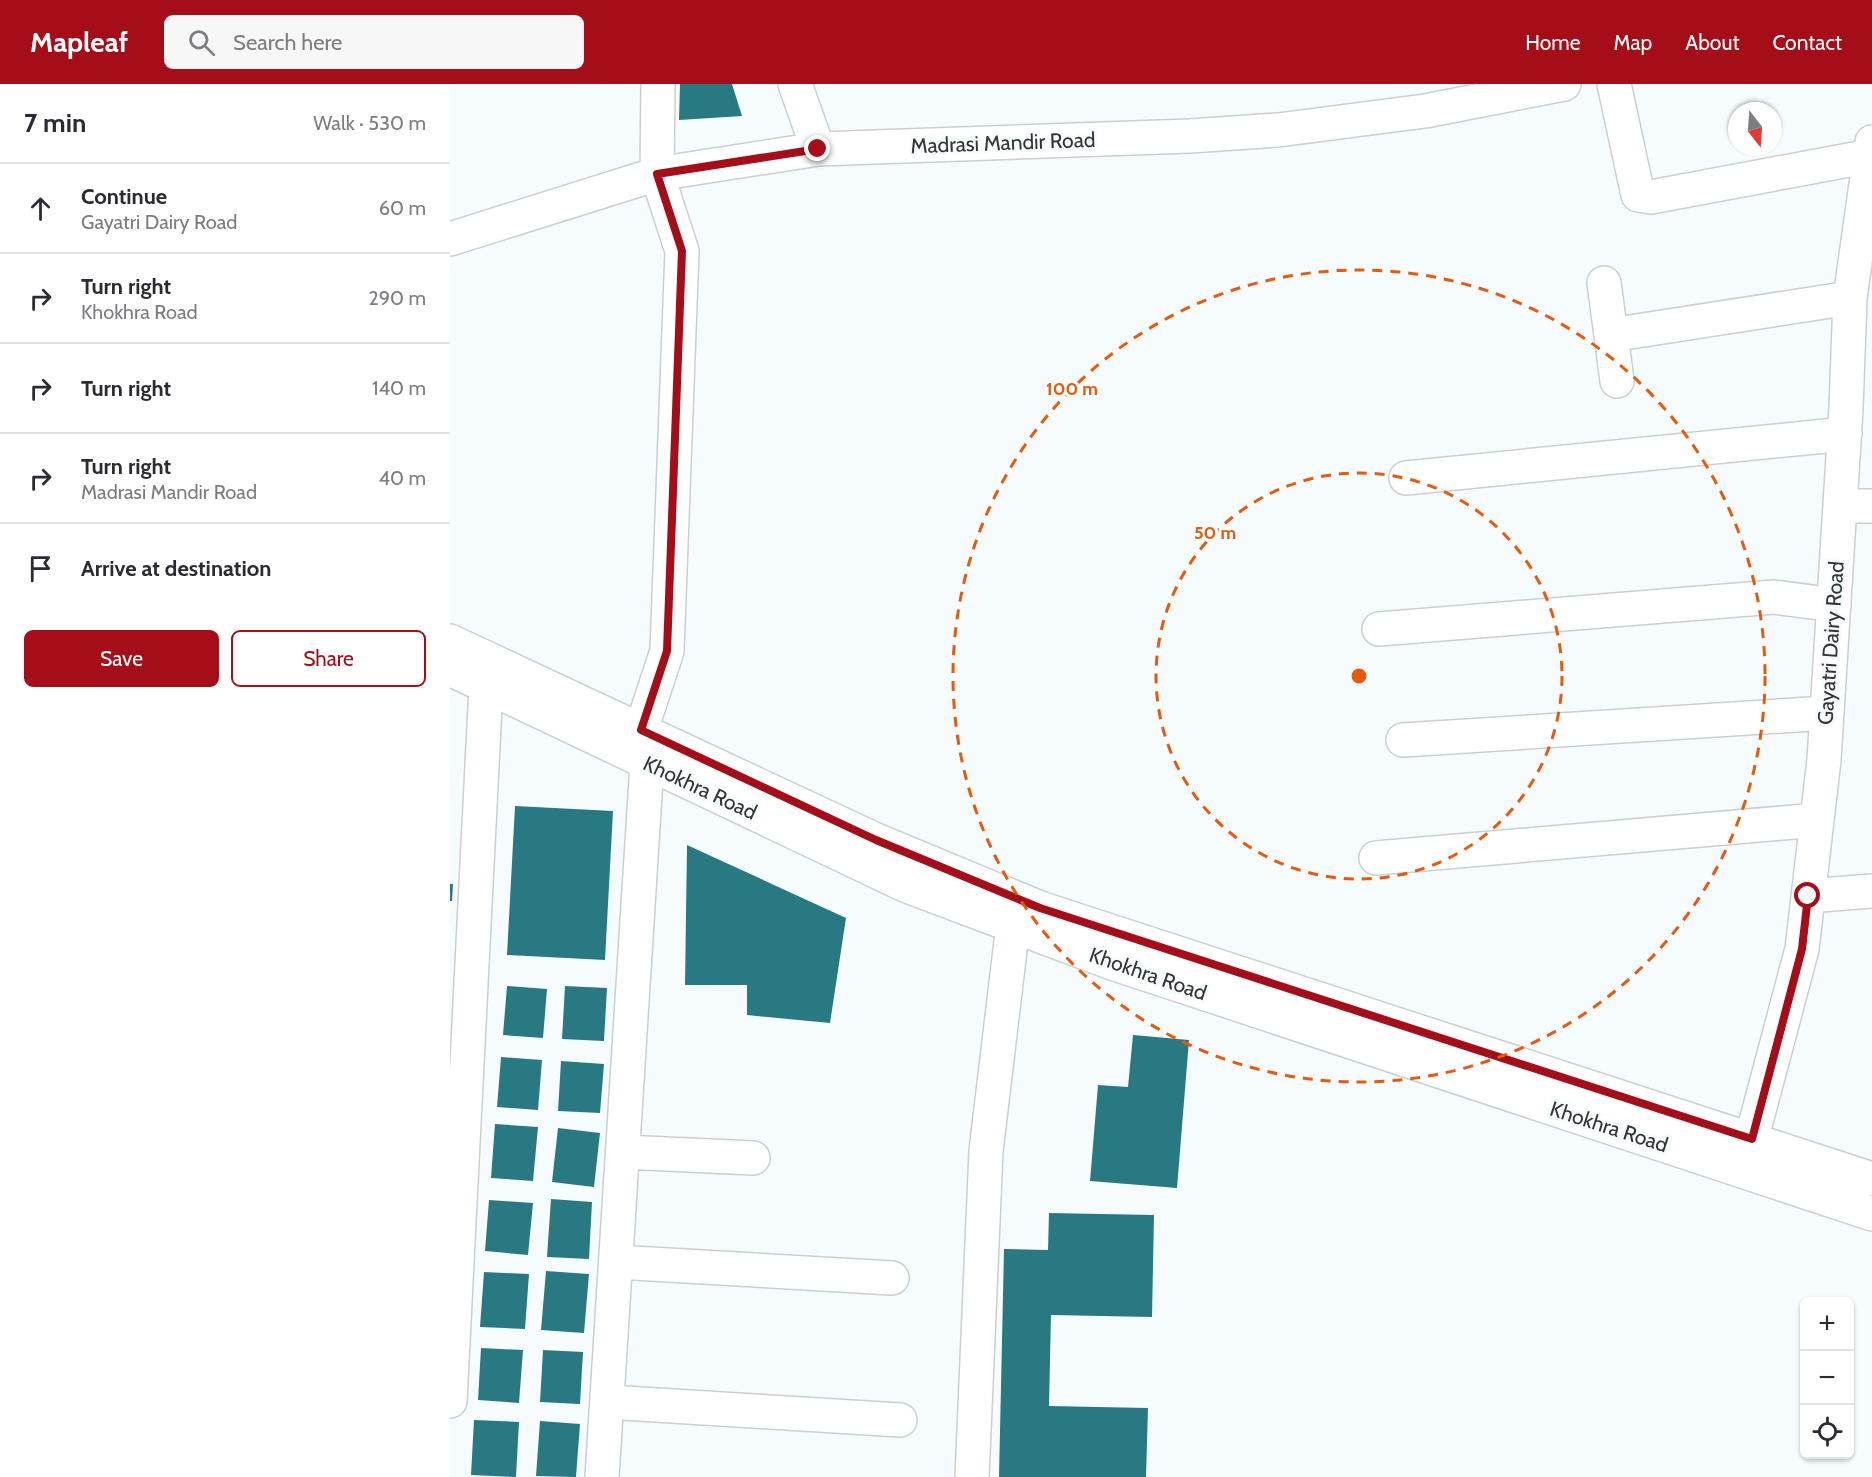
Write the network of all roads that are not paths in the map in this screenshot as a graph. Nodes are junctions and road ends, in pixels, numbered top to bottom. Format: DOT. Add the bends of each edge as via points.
graph roads {
  1 [pos="658,84"];
  2 [pos="795,84"];
  3 [pos="1564,84"];
  4 [pos="1614,84"];
  5 [pos="1495,91"];
  6 [pos="818,149"];
  7 [pos="1871,149"];
  8 [pos="657,174"];
  9 [pos="450,239"];
  10 [pos="1604,283"];
  11 [pos="1850,298"];
  12 [pos="1611,335"];
  13 [pos="1617,381"];
  14 [pos="1845,434"];
  15 [pos="1406,478"];
  16 [pos="1856,506"];
  17 [pos="1834,605"];
  18 [pos="1379,628"];
  19 [pos="450,640"];
  20 [pos="450,669"];
  21 [pos="486,686"];
  22 [pos="1827,713"];
  23 [pos="641,730"];
  24 [pos="1403,740"];
  25 [pos="647,763"];
  26 [pos="1817,820"];
  27 [pos="1376,858"];
  28 [pos="1872,891"];
  29 [pos="1808,896"];
  30 [pos="1013,925"];
  31 [pos="461,945"];
  32 [pos="458,1088"];
  33 [pos="1752,1139"];
  34 [pos="623,1152"];
  35 [pos="753,1158"];
  36 [pos="1743,1171"];
  37 [pos="1872,1179"];
  38 [pos="1872,1214"];
  39 [pos="454,1238"];
  40 [pos="616,1262"];
  41 [pos="892,1278"];
  42 [pos="450,1381"];
  43 [pos="607,1402"];
  44 [pos="900,1420"];
  45 [pos="602,1477"];
  46 [pos="972,1477"];
  1 -- 8 [label="street"];
  2 -- 6 [label="street"];
  3 -- 5 [label="street, Madrasi Mandir Road"];
  4 -- 7 [label="street" via="1638,195 1651,197"];
  5 -- 6 [label="street, Madrasi Mandir Road" via="1425,111 1278,130"];
  6 -- 8 [label="street, Madrasi Mandir Road"];
  7 -- 11 [label="street, Gayatri Dairy Road"];
  8 -- 9 [label="street, Madrasi Mandir Road"];
  8 -- 23 [label="street" via="682,251 667,651"];
  10 -- 12 [label="street"];
  11 -- 12 [label="street"];
  11 -- 14 [label="street, Gayatri Dairy Road"];
  12 -- 13 [label="street"];
  14 -- 15 [label="street"];
  14 -- 16 [label="street, Gayatri Dairy Road"];
  16 -- 17 [label="street, Gayatri Dairy Road"];
  17 -- 18 [label="street" via="1774,597"];
  17 -- 22 [label="street, Gayatri Dairy Road"];
  19 -- 23 [label="street, Khokhra Road"];
  20 -- 21 [label="street, Khokhra Road"];
  21 -- 25 [label="street, Khokhra Road"];
  21 -- 31 [label="street"];
  22 -- 24 [label="street"];
  22 -- 26 [label="street, Gayatri Dairy Road"];
  23 -- 33 [label="street, Khokhra Road" via="876,840 1040,908"];
  25 -- 30 [label="street, Khokhra Road" via="907,886"];
  25 -- 34 [label="street"];
  26 -- 27 [label="street"];
  26 -- 29 [label="street, Gayatri Dairy Road"];
  28 -- 29 [label="street"];
  29 -- 33 [label="street, Gayatri Dairy Road" via="1802,949"];
  30 -- 36 [label="street, Khokhra Road" via="1112,963"];
  30 -- 46 [label="street" via="986,1151"];
  31 -- 32 [label="street"];
  32 -- 39 [label="street"];
  33 -- 36 [label="street, Gayatri Dairy Road"];
  33 -- 37 [label="street, Khokhra Road"];
  34 -- 35 [label="street"];
  34 -- 40 [label="street"];
  36 -- 38 [label="street, Khokhra Road"];
  39 -- 42 [label="street"];
  40 -- 41 [label="street"];
  40 -- 43 [label="street"];
  43 -- 44 [label="street"];
  43 -- 45 [label="street"];
}
